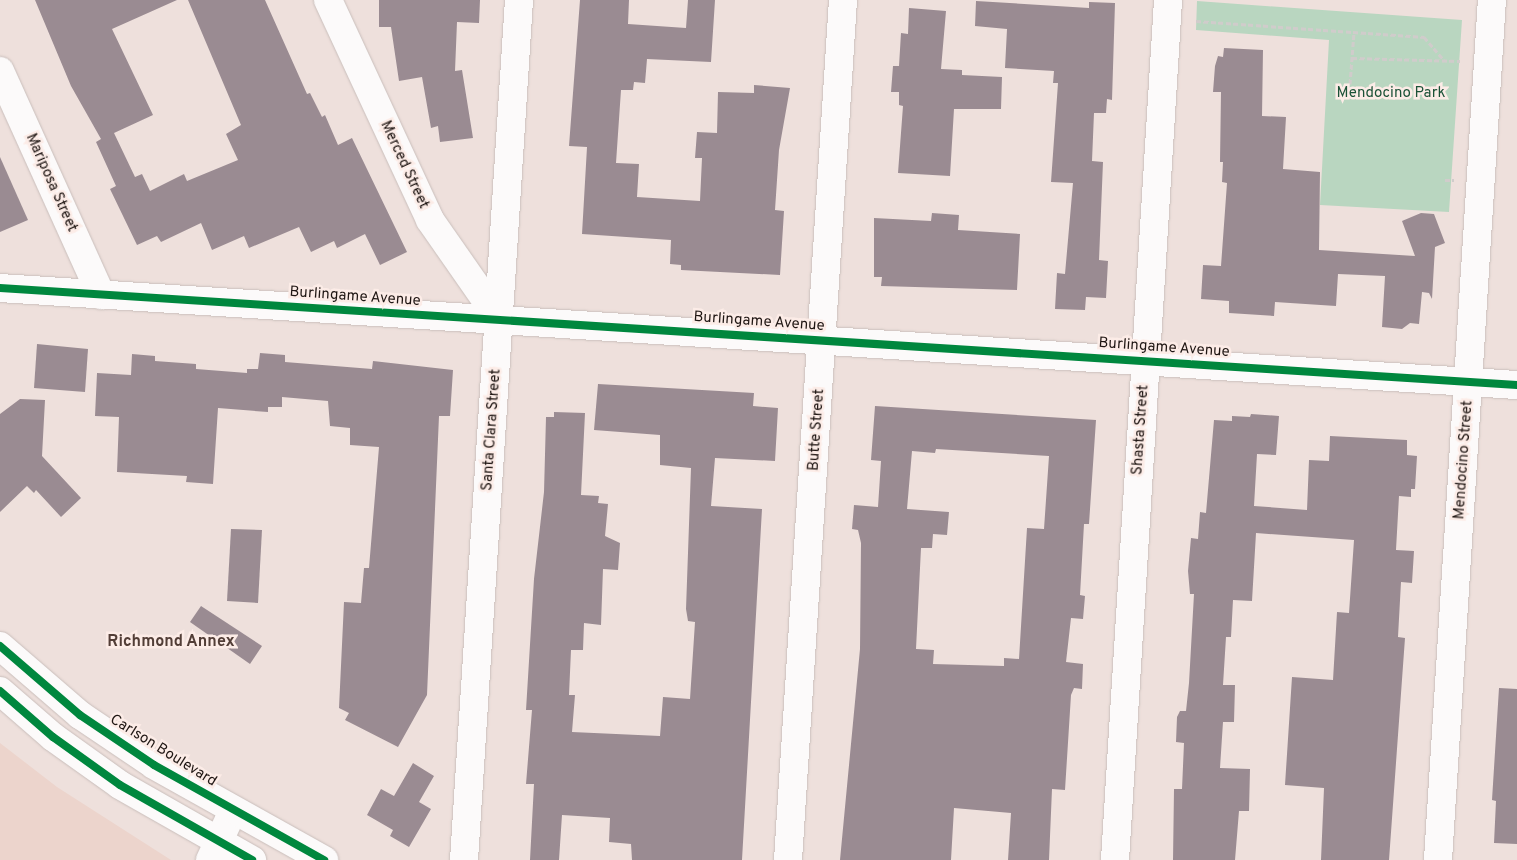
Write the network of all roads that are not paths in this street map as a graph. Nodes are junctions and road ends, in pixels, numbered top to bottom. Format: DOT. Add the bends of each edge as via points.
graph roads {
  1 [pos="328,0"];
  2 [pos="519,0"];
  3 [pos="843,0"];
  4 [pos="1492,0"];
  5 [pos="1167,9"];
  6 [pos="0,71"];
  7 [pos="0,288"];
  8 [pos="102,295"];
  9 [pos="499,319"];
  10 [pos="822,340"];
  11 [pos="1146,360"];
  12 [pos="1469,381"];
  13 [pos="1517,385"];
  14 [pos="0,646"];
  15 [pos="0,692"];
  16 [pos="233,811"];
  17 [pos="214,851"];
  18 [pos="252,860"];
  19 [pos="324,860"];
  20 [pos="464,860"];
  21 [pos="788,860"];
  22 [pos="1115,860"];
  23 [pos="1438,860"];
  1 -- 9 [label="street, Merced Street" via="430,220"];
  2 -- 9 [label="street, Santa Clara Street"];
  3 -- 10 [label="street, Butte Street"];
  4 -- 12 [label="street, Mendocino Street"];
  5 -- 11 [label="street, Shasta Street"];
  6 -- 8 [label="street, Mariposa Street"];
  7 -- 8 [label="street, Burlingame Avenue"];
  8 -- 9 [label="street, Burlingame Avenue"];
  9 -- 10 [label="street, Burlingame Avenue"];
  9 -- 20 [label="street, Santa Clara Street"];
  10 -- 11 [label="street, Burlingame Avenue"];
  10 -- 21 [label="street, Butte Street"];
  11 -- 12 [label="street, Burlingame Avenue"];
  11 -- 22 [label="street, Shasta Street"];
  12 -- 13 [label="street, Burlingame Avenue"];
  12 -- 23 [label="street, Mendocino Street"];
  14 -- 16 [label="street, Carlson Boulevard" via="80,715 154,765"];
  15 -- 17 [label="street" via="53,737"];
  16 -- 17 [label="street"];
  16 -- 19 [label="street, Carlson Boulevard"];
  17 -- 18 [label="street"];
}
